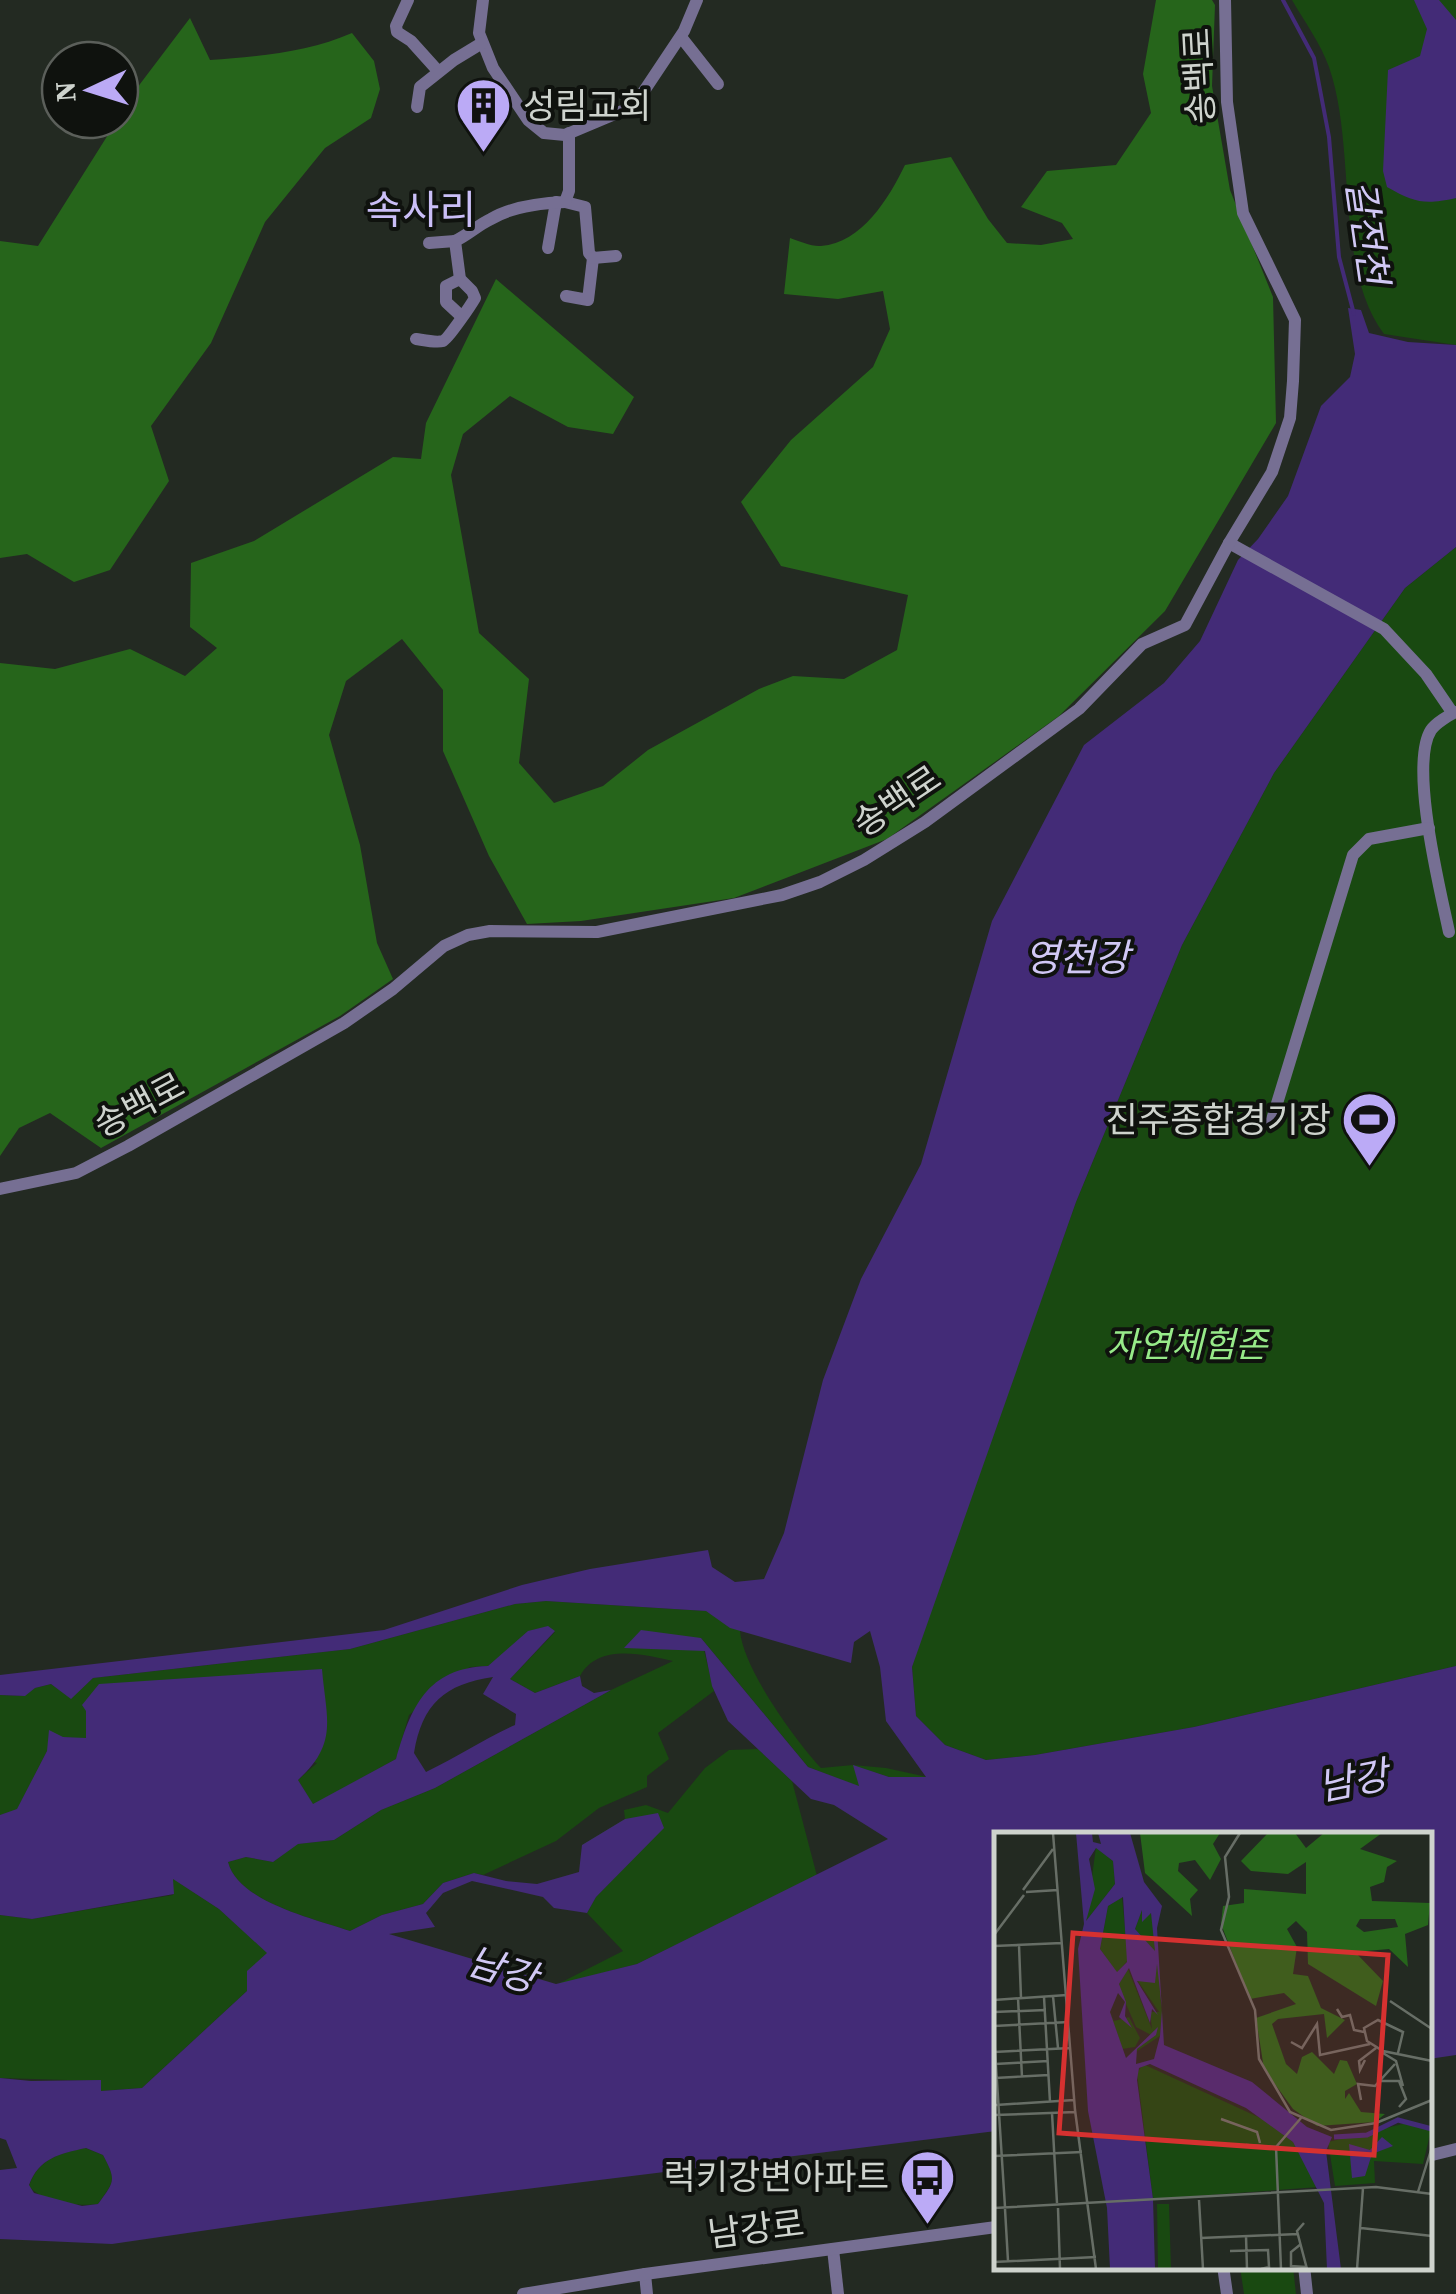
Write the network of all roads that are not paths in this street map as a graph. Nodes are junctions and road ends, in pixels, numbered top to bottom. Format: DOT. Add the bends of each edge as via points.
graph roads {
  1 [pos="408,0"];
  2 [pos="482,0"];
  3 [pos="697,0"];
  4 [pos="1225,0"];
  5 [pos="681,37"];
  6 [pos="482,43"];
  7 [pos="438,71"];
  8 [pos="718,84"];
  9 [pos="416,107"];
  10 [pos="570,133"];
  11 [pos="560,202"];
  12 [pos="455,241"];
  13 [pos="428,244"];
  14 [pos="548,248"];
  15 [pos="616,256"];
  16 [pos="593,258"];
  17 [pos="460,279"];
  18 [pos="566,296"];
  19 [pos="460,316"];
  20 [pos="416,339"];
  21 [pos="1229,542"];
  22 [pos="1454,712"];
  23 [pos="1429,828"];
  24 [pos="1448,932"];
  25 [pos="1271,1122"];
  26 [pos="0,1189"];
  27 [pos="1456,2149"];
  28 [pos="1431,2155"];
  29 [pos="994,2227"];
  30 [pos="833,2249"];
  31 [pos="1223,2269"];
  32 [pos="1304,2269"];
  33 [pos="644,2274"];
  34 [pos="523,2294"];
  35 [pos="647,2294"];
  36 [pos="838,2294"];
  37 [pos="1226,2294"];
  38 [pos="1307,2294"];
  1 -- 7 [label="street" via="397,32"];
  2 -- 6 [label="street"];
  3 -- 5 [label="street"];
  4 -- 21 [label="street, 송백로" via="1227,102 1243,213 1295,320 1290,418 1272,472"];
  5 -- 8 [label="street"];
  5 -- 10 [label="street" via="634,106"];
  6 -- 7 [label="street"];
  6 -- 10 [label="street" via="528,120 544,134"];
  7 -- 9 [label="street" via="420,87"];
  10 -- 11 [label="street" via="569,191"];
  11 -- 12 [label="street" via="492,218"];
  11 -- 14 [label="street"];
  11 -- 16 [label="street" via="585,207"];
  12 -- 13 [label="street"];
  12 -- 17 [label="street"];
  15 -- 16 [label="street"];
  16 -- 18 [label="street" via="588,300"];
  17 -- 19 [label="street" via="475,298"];
  17 -- 19 [label="street" via="446,286 446,302"];
  19 -- 20 [label="street" via="442,342"];
  21 -- 22 [label="street" via="1384,629"];
  21 -- 26 [label="street, 송백로" via="1185,625 1142,644 1080,709 864,860 782,895 688,915 597,932 468,936 444,946 315,1041 128,1146 76,1173"];
  22 -- 23 [label="street" via="1431,729 1422,761"];
  23 -- 24 [label="street"];
  23 -- 25 [label="street" via="1369,839 1353,855"];
  27 -- 28 [label="street"];
  29 -- 30 [label="street, 남강로"];
  30 -- 33 [label="street, 남강로"];
  30 -- 36 [label="street"];
  31 -- 37 [label="street"];
  32 -- 38 [label="street"];
  33 -- 34 [label="street, 남강로"];
  33 -- 35 [label="street"];
}
